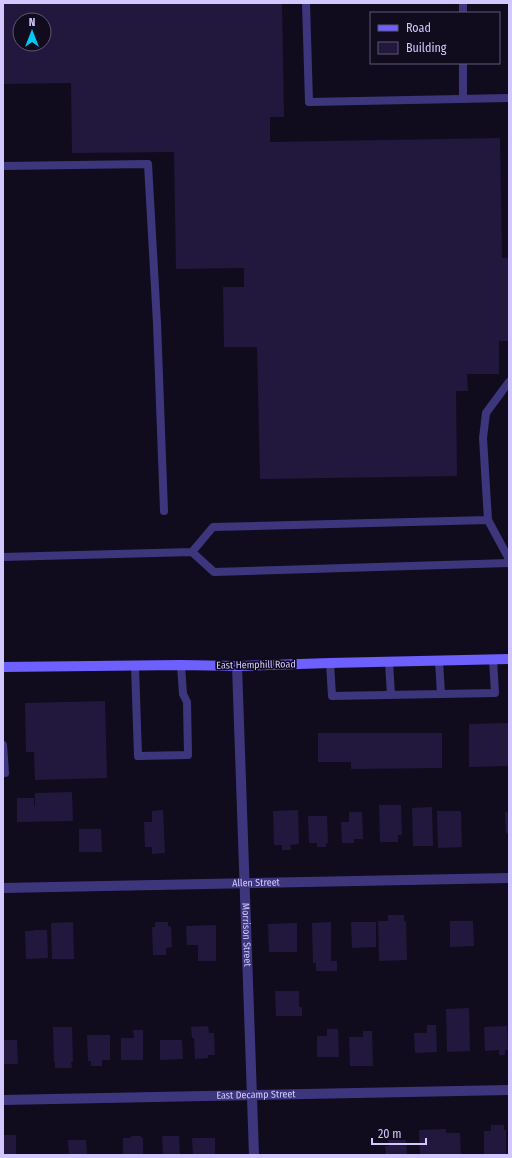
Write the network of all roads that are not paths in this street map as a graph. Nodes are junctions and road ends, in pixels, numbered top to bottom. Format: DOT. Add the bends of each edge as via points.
graph roads {
  1 [pos="306,3"];
  2 [pos="463,64"];
  3 [pos="509,98"];
  4 [pos="463,99"];
  5 [pos="3,166"];
  6 [pos="509,382"];
  7 [pos="164,511"];
  8 [pos="488,520"];
  9 [pos="192,552"];
  10 [pos="3,557"];
  11 [pos="509,559"];
  12 [pos="509,563"];
  13 [pos="493,659"];
  14 [pos="509,659"];
  15 [pos="439,661"];
  16 [pos="389,662"];
  17 [pos="330,663"];
  18 [pos="182,665"];
  19 [pos="135,666"];
  20 [pos="237,666"];
  21 [pos="3,667"];
  22 [pos="441,694"];
  23 [pos="391,695"];
  24 [pos="3,745"];
  25 [pos="4,773"];
  26 [pos="509,878"];
  27 [pos="245,884"];
  28 [pos="3,888"];
  29 [pos="509,1090"];
  30 [pos="252,1096"];
  31 [pos="3,1100"];
  32 [pos="254,1155"];
  1 -- 4 [label="lane" via="309,102"];
  2 -- 4 [label="lane"];
  3 -- 4 [label="lane"];
  5 -- 7 [label="lane" via="148,164"];
  6 -- 8 [label="lane" via="486,412 484,438"];
  8 -- 9 [label="lane" via="213,527"];
  8 -- 11 [label="lane"];
  9 -- 10 [label="lane"];
  9 -- 12 [label="lane" via="214,572"];
  13 -- 14 [label="street, East Hemphill Road"];
  13 -- 15 [label="street, East Hemphill Road"];
  13 -- 22 [label="lane" via="495,693"];
  15 -- 16 [label="street, East Hemphill Road"];
  15 -- 22 [label="lane"];
  16 -- 17 [label="street, East Hemphill Road"];
  16 -- 23 [label="lane"];
  17 -- 20 [label="street, East Hemphill Road"];
  17 -- 23 [label="lane" via="332,696"];
  18 -- 19 [label="street, East Hemphill Road"];
  18 -- 19 [label="lane" via="183,694 187,702 188,755 138,756"];
  18 -- 20 [label="street, East Hemphill Road"];
  19 -- 21 [label="street, East Hemphill Road"];
  20 -- 27 [label="street, Morrison Street"];
  22 -- 23 [label="lane"];
  24 -- 25 [label="lane"];
  26 -- 27 [label="street, Allen Street"];
  27 -- 28 [label="street, Allen Street"];
  27 -- 30 [label="street, Morrison Street"];
  29 -- 30 [label="street, East Decamp Street"];
  30 -- 31 [label="street, East Decamp Street"];
  30 -- 32 [label="street, Morrison Street"];
}
